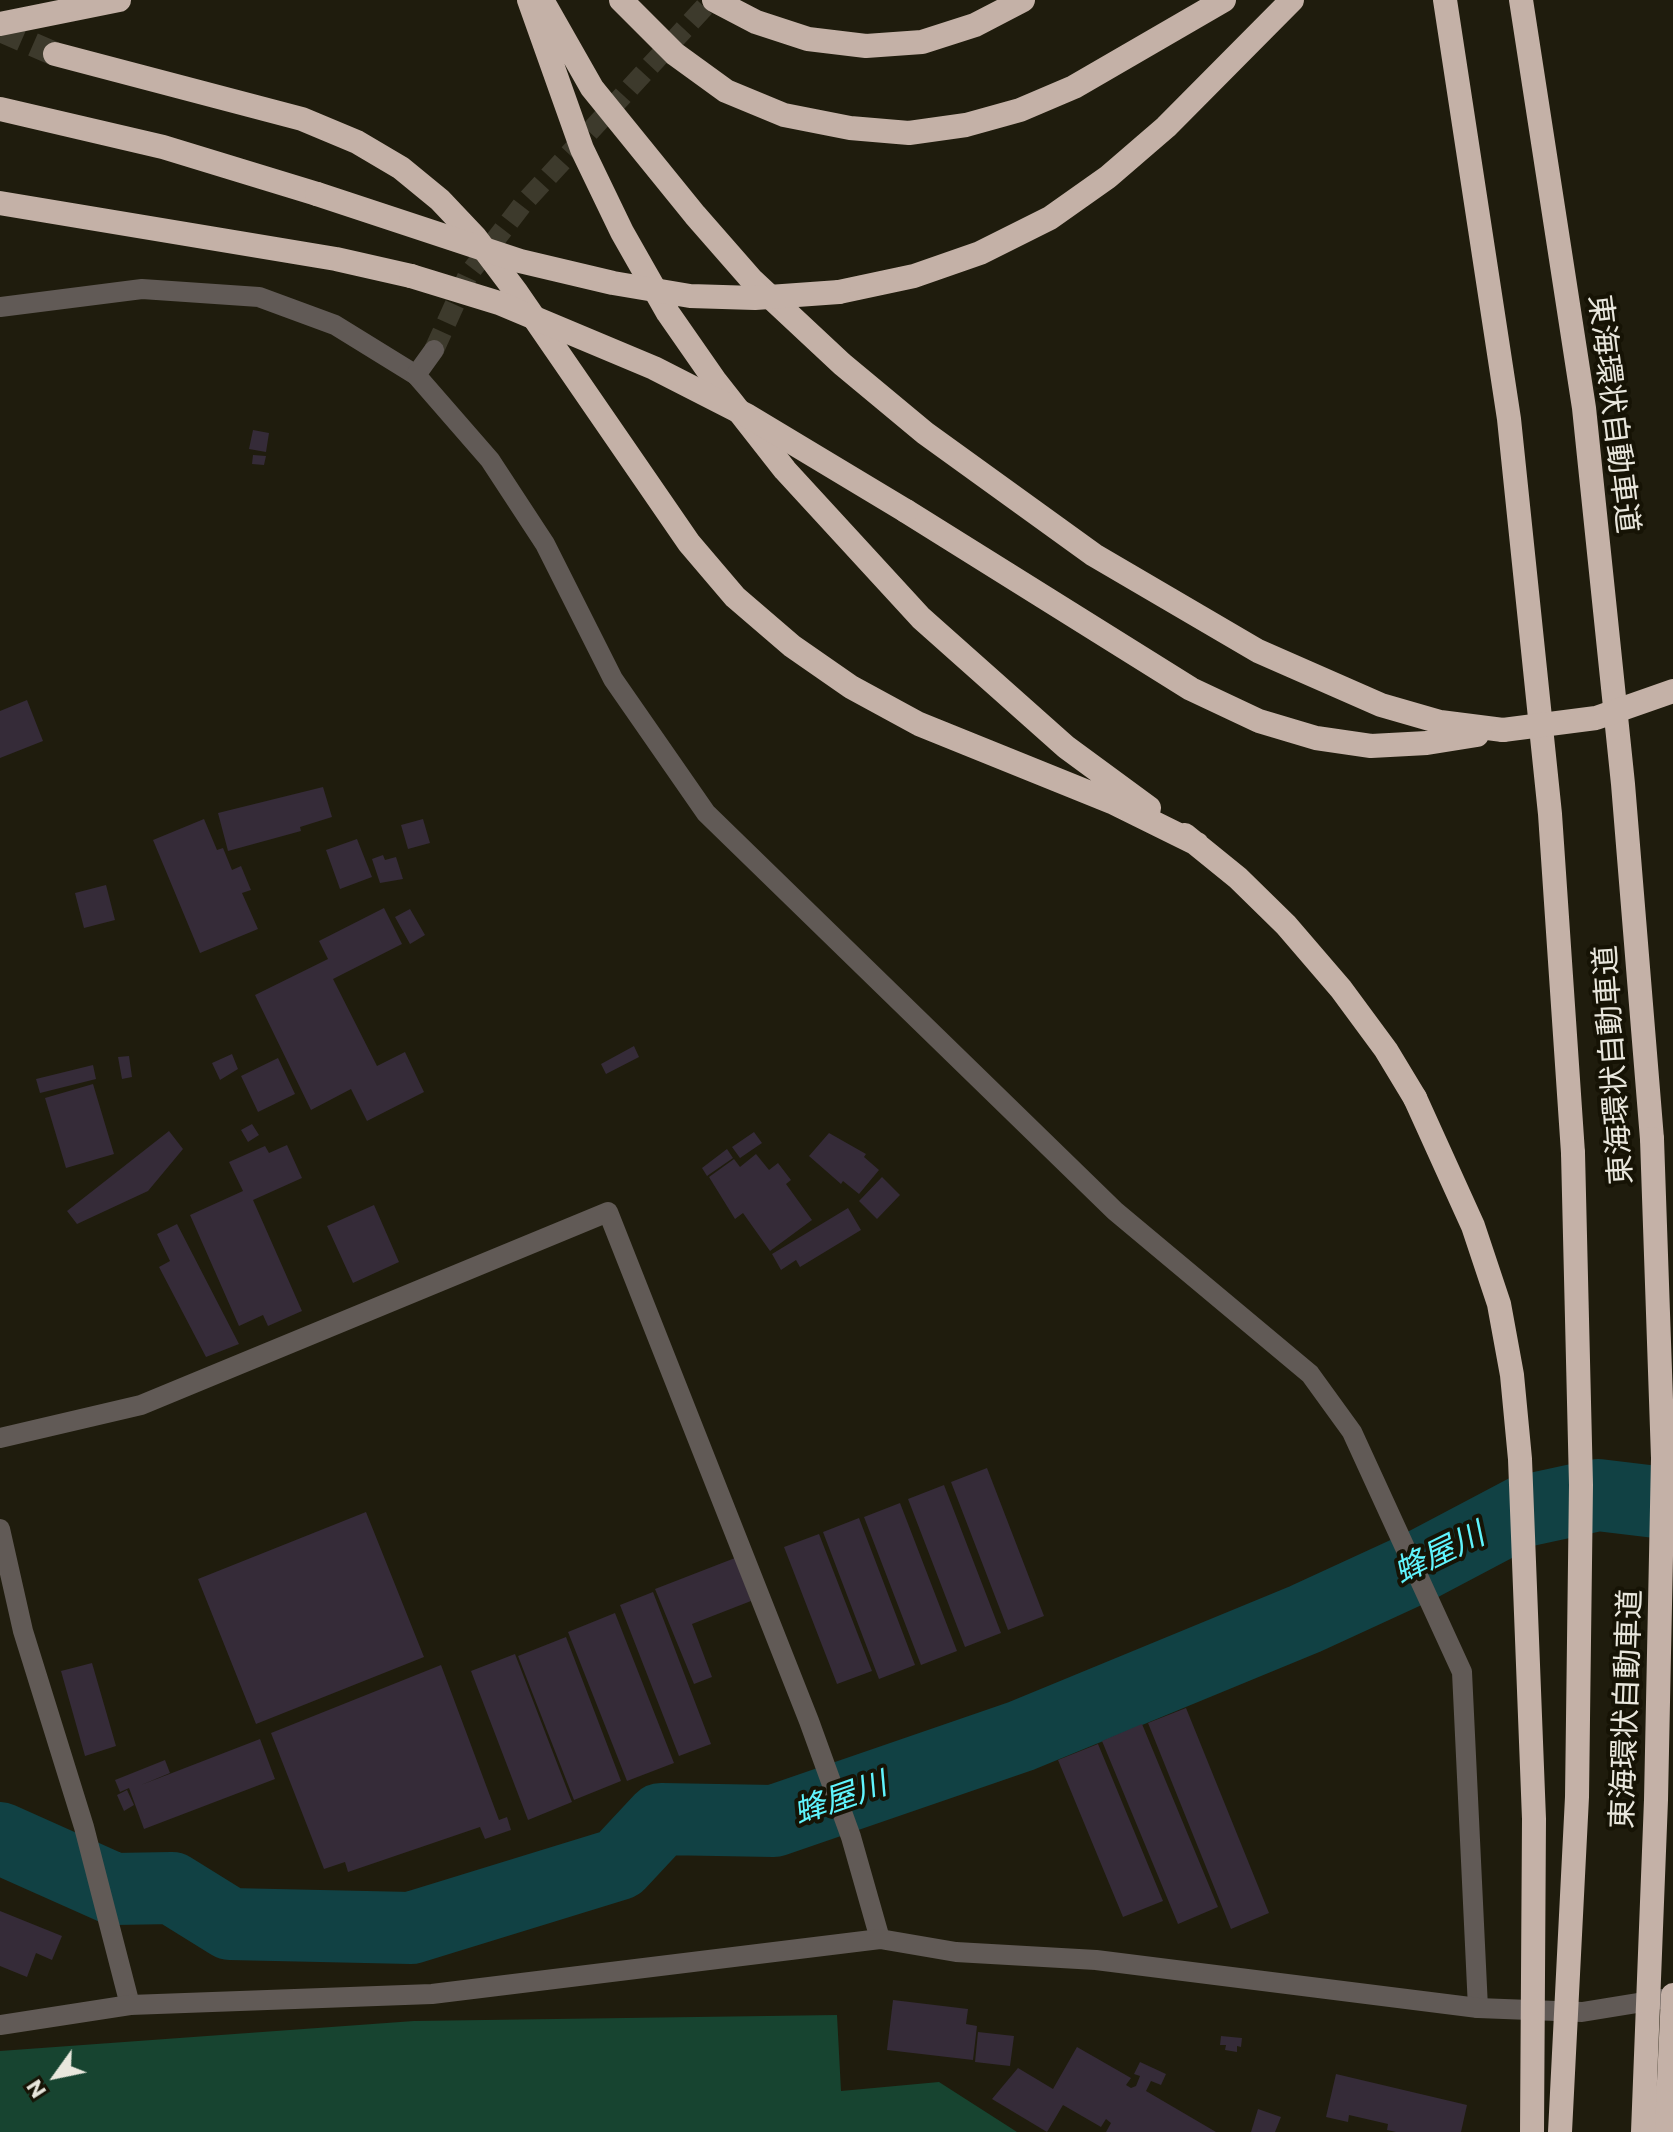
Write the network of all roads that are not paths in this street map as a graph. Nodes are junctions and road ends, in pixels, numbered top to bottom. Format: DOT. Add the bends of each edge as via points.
graph roads {
  1 [pos="119,0"];
  2 [pos="529,0"];
  3 [pos="542,0"];
  4 [pos="621,0"];
  5 [pos="714,0"];
  6 [pos="1023,0"];
  7 [pos="1224,0"];
  8 [pos="1292,0"];
  9 [pos="1445,0"];
  10 [pos="1521,0"];
  11 [pos="0,24"];
  12 [pos="55,54"];
  13 [pos="0,109"];
  14 [pos="0,203"];
  15 [pos="0,307"];
  16 [pos="434,350"];
  17 [pos="416,375"];
  18 [pos="1673,691"];
  19 [pos="1503,730"];
  20 [pos="1197,844"];
  21 [pos="0,1438"];
  22 [pos="0,1529"];
  23 [pos="880,1939"];
  24 [pos="1673,1995"];
  25 [pos="130,2005"];
  26 [pos="1478,2008"];
  27 [pos="0,2025"];
  28 [pos="1532,2132"];
  29 [pos="1560,2132"];
  30 [pos="1643,2132"];
  31 [pos="1661,2132"];
  1 -- 11 [label="highway"];
  2 -- 20 [label="highway" via="582,149 622,232 676,324 785,470 921,618 1066,747"];
  3 -- 19 [label="highway" via="592,88 751,279 925,433 1094,555 1258,651 1381,705 1440,722"];
  4 -- 7 [label="highway" via="675,54 726,91 784,115 909,133 966,125 1034,105 1129,58"];
  5 -- 6 [label="highway" via="756,22 808,39 866,46 922,42 975,25"];
  8 -- 13 [label="highway, bridge" via="1166,127 1050,218 980,253 914,276 839,292 690,296 613,283 520,261 163,147"];
  9 -- 29 [label="highway, 東海環状自動車道, bridge" via="1509,419 1550,814 1573,1153 1580,1547 1577,1797"];
  10 -- 30 [label="highway, 東海環状自動車道, bridge" via="1584,408 1623,784 1652,1139 1663,1504"];
  12 -- 20 [label="highway" via="302,119 401,168 440,200 483,248 689,543 735,597 792,646 851,687 919,724 1112,802"];
  14 -- 19 [label="highway, bridge" via="336,259 499,303 654,368 748,416 1191,689 1259,721 1316,738 1371,746"];
  15 -- 17 [label="street" via="142,289 259,297 335,325"];
  16 -- 17 [label="street"];
  17 -- 26 [label="street" via="490,460 545,544 613,679 706,813 1115,1211 1310,1374 1352,1432 1462,1672"];
  18 -- 19 [label="highway, bridge" via="1596,718"];
  20 -- 28 [label="highway, bridge" via="1286,925 1386,1050 1415,1098 1473,1226 1499,1304 1520,1459 1534,1819"];
  21 -- 23 [label="street" via="141,1405 608,1212 809,1721 851,1837"];
  22 -- 25 [label="street" via="23,1631 84,1827"];
  23 -- 25 [label="street" via="432,1994"];
  23 -- 26 [label="street" via="956,1952 1096,1960"];
  24 -- 26 [label="street" via="1582,2012"];
  24 -- 31 [label="highway"];
  25 -- 27 [label="street"];
}
